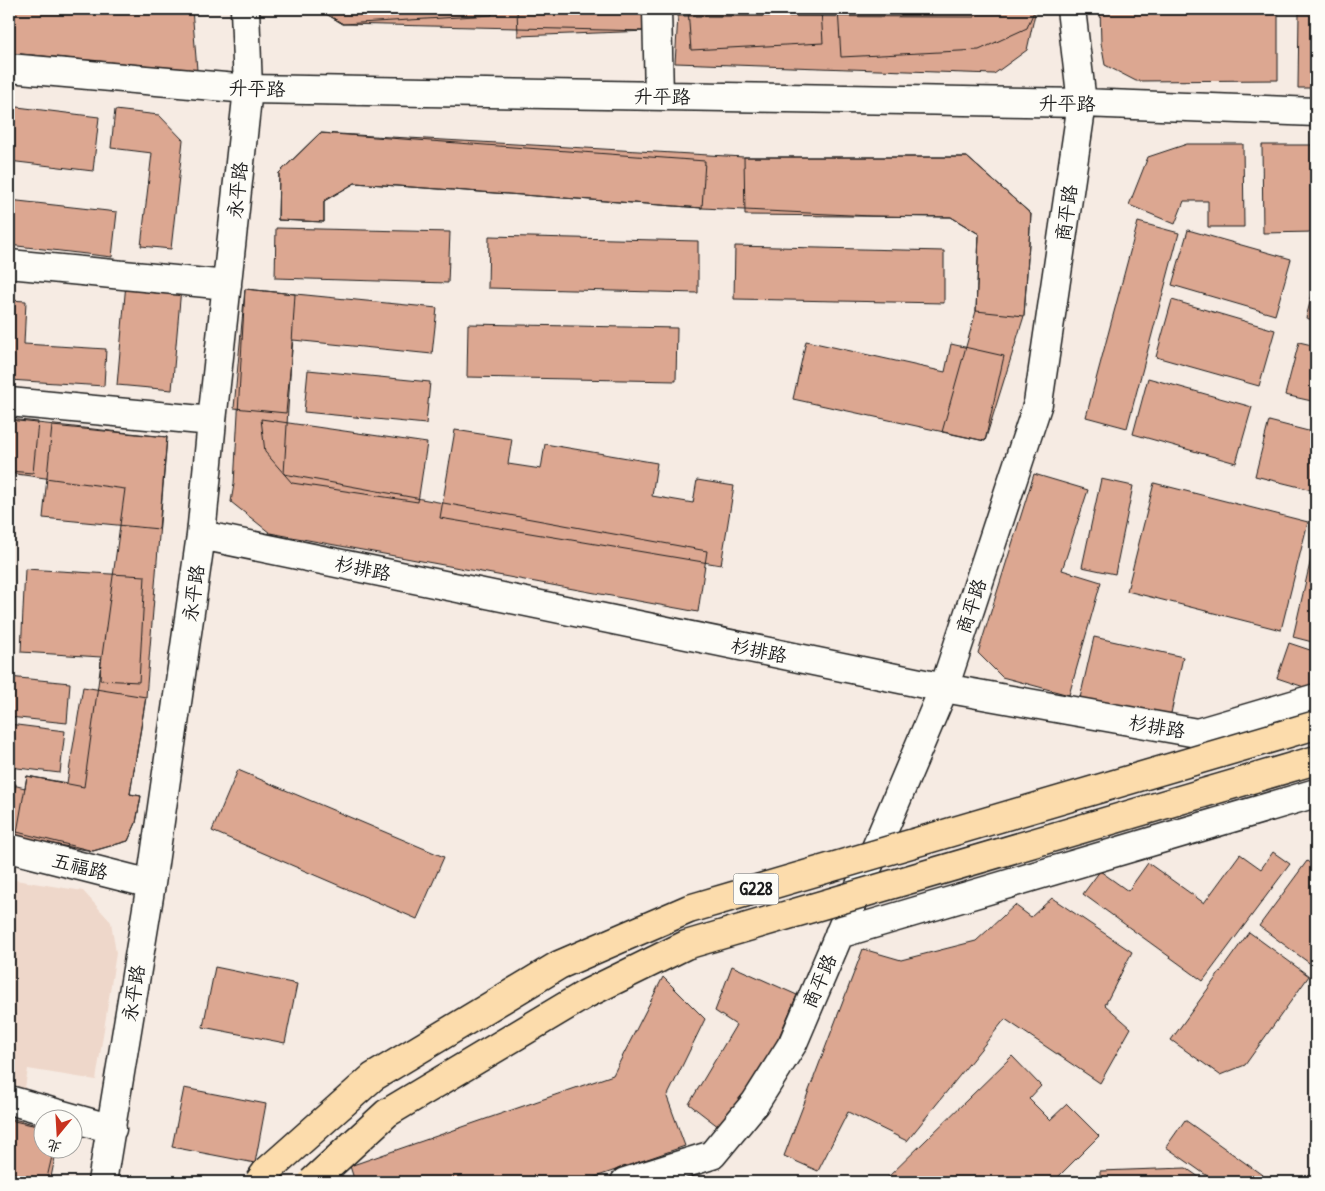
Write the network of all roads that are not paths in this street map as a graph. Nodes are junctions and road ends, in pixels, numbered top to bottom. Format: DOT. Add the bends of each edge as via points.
graph roads {
  1 [pos="245,9"];
  2 [pos="657,9"];
  3 [pos="1071,9"];
  4 [pos="9,68"];
  5 [pos="248,89"];
  6 [pos="659,96"];
  7 [pos="1082,103"];
  8 [pos="1316,112"];
  9 [pos="9,264"];
  10 [pos="227,285"];
  11 [pos="9,402"];
  12 [pos="212,421"];
  13 [pos="201,535"];
  14 [pos="944,688"];
  15 [pos="1316,698"];
  16 [pos="1316,725"];
  17 [pos="1316,760"];
  18 [pos="1316,793"];
  19 [pos="9,848"];
  20 [pos="150,884"];
  21 [pos="839,934"];
  22 [pos="9,1100"];
  23 [pos="112,1130"];
  24 [pos="104,1178"];
  25 [pos="259,1182"];
  26 [pos="312,1182"];
  27 [pos="625,1182"];
  1 -- 5 [label="street, 永平路"];
  2 -- 6 [label="street"];
  3 -- 7 [label="street, 商平路"];
  4 -- 5 [label="street, 升平路"];
  5 -- 6 [label="street, 升平路"];
  5 -- 10 [label="street, 永平路"];
  6 -- 7 [label="street, 升平路"];
  7 -- 8 [label="street, 升平路"];
  7 -- 14 [label="street, 商平路" via="1038,403"];
  9 -- 10 [label="street"];
  10 -- 12 [label="street, 永平路"];
  11 -- 12 [label="street"];
  12 -- 13 [label="street, 永平路"];
  13 -- 14 [label="street, 杉排路"];
  13 -- 20 [label="street, 永平路"];
  14 -- 15 [label="street, 杉排路" via="1197,734"];
  14 -- 21 [label="street, 商平路"];
  16 -- 25 [label="highway, G228, bridge" via="689,909 559,964 373,1077 266,1172"];
  17 -- 26 [label="highway, G228, bridge" via="686,945 586,994 387,1113"];
  18 -- 21 [label="street"];
  19 -- 20 [label="street, 五福路"];
  20 -- 23 [label="street, 永平路"];
  21 -- 27 [label="street, 商平路" via="793,1043 755,1103 712,1155"];
  22 -- 23 [label="street"];
  23 -- 24 [label="street, 永平路"];
}
